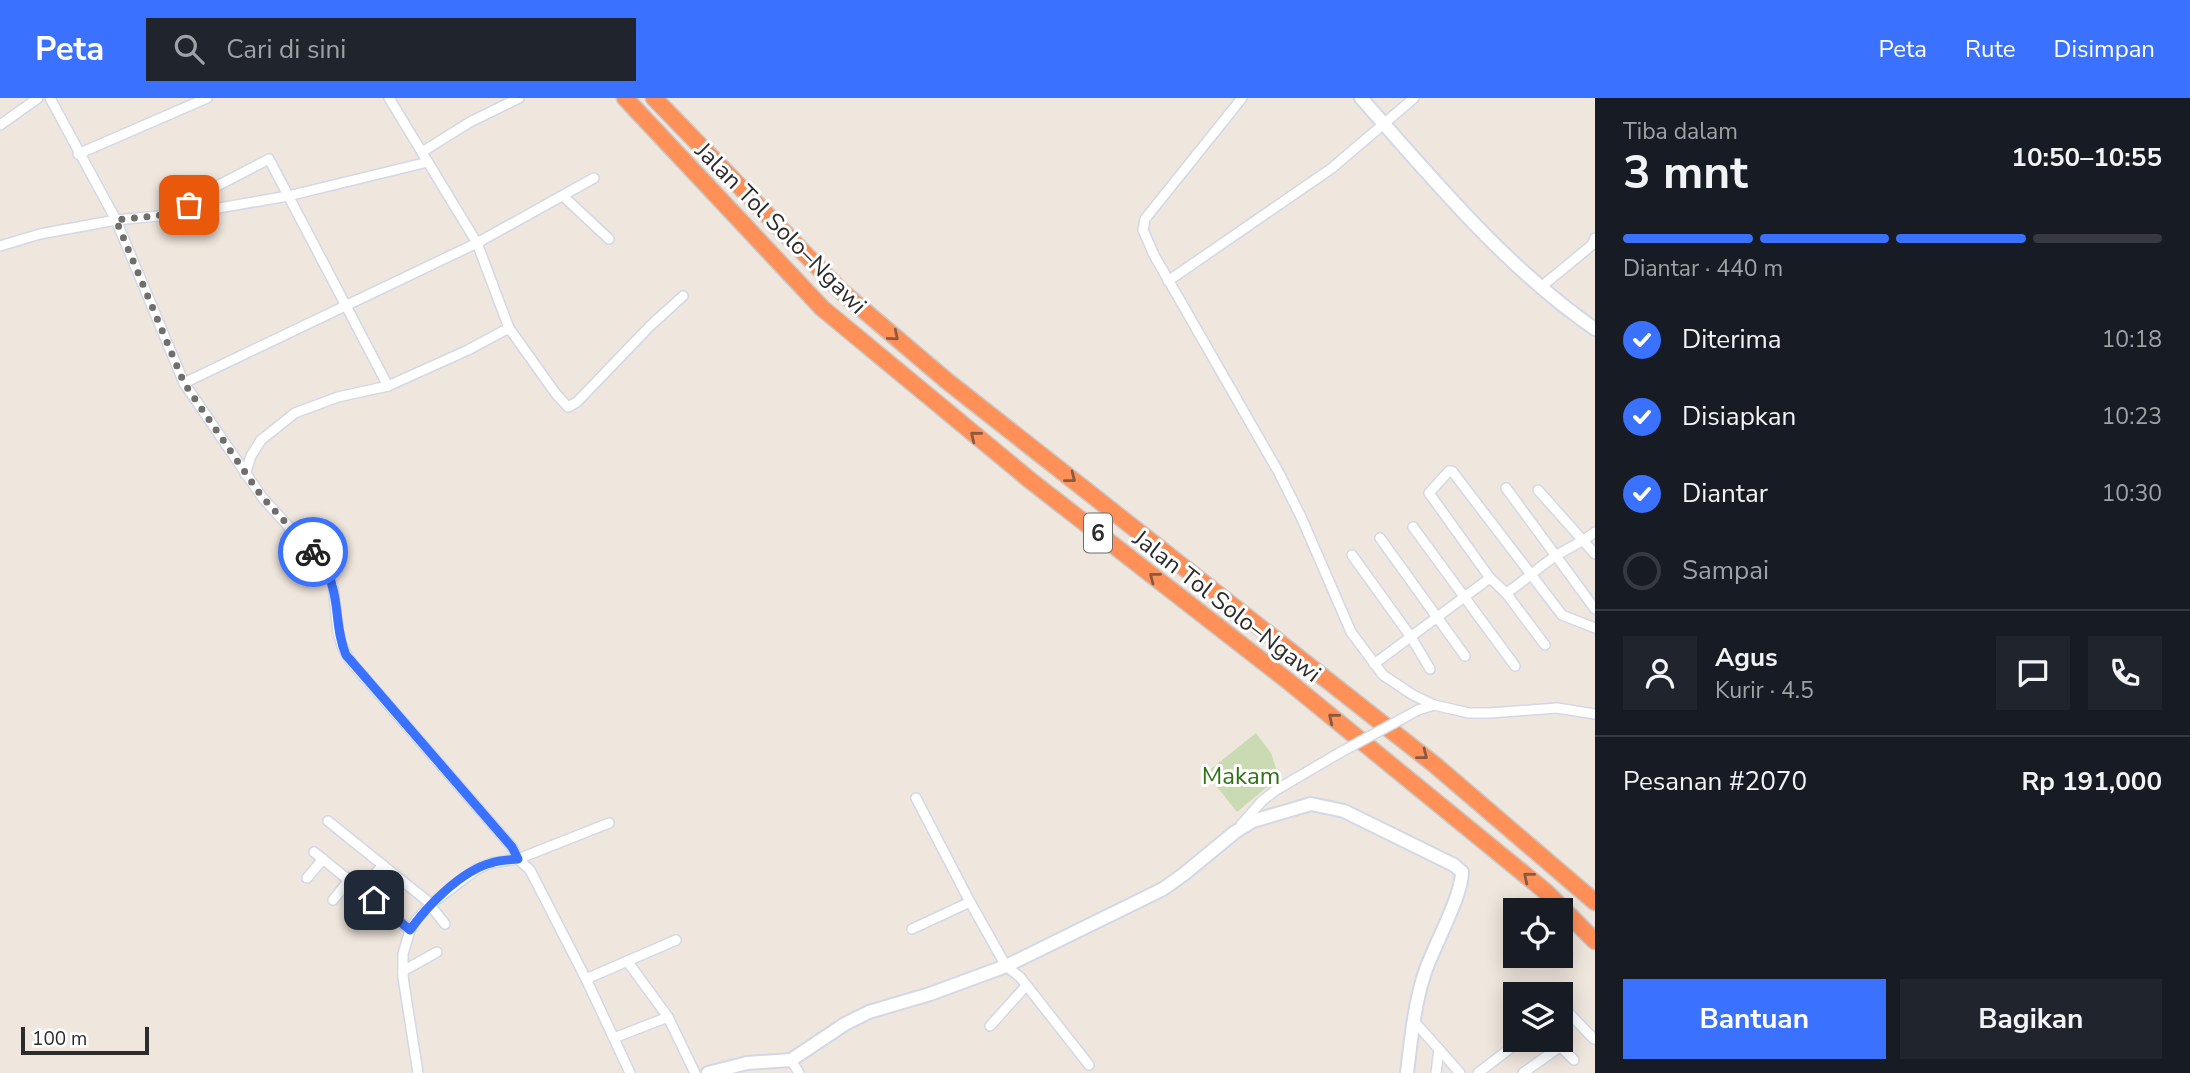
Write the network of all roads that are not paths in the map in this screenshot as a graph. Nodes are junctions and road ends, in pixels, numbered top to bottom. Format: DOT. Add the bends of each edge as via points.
graph roads {
  1 [pos="38,98"];
  2 [pos="50,98"];
  3 [pos="207,98"];
  4 [pos="389,98"];
  5 [pos="519,98"];
  6 [pos="625,98"];
  7 [pos="654,98"];
  8 [pos="1242,98"];
  9 [pos="1362,98"];
  10 [pos="1414,98"];
  11 [pos="1385,124"];
  12 [pos="0,125"];
  13 [pos="422,152"];
  14 [pos="78,154"];
  15 [pos="428,163"];
  16 [pos="594,178"];
  17 [pos="288,196"];
  18 [pos="563,196"];
  19 [pos="190,212"];
  20 [pos="116,220"];
  21 [pos="1595,238"];
  22 [pos="608,239"];
  23 [pos="477,243"];
  24 [pos="0,246"];
  25 [pos="1168,281"];
  26 [pos="1541,287"];
  27 [pos="683,296"];
  28 [pos="345,306"];
  29 [pos="509,328"];
  30 [pos="1595,329"];
  31 [pos="184,383"];
  32 [pos="388,386"];
  33 [pos="245,474"];
  34 [pos="1506,488"];
  35 [pos="1538,490"];
  36 [pos="1413,527"];
  37 [pos="1595,532"];
  38 [pos="1380,538"];
  39 [pos="1584,541"];
  40 [pos="1595,554"];
  41 [pos="1352,555"];
  42 [pos="1555,556"];
  43 [pos="1530,576"];
  44 [pos="1490,578"];
  45 [pos="1506,593"];
  46 [pos="1464,597"];
  47 [pos="1595,609"];
  48 [pos="1437,617"];
  49 [pos="1595,628"];
  50 [pos="1411,637"];
  51 [pos="1545,645"];
  52 [pos="1465,656"];
  53 [pos="1374,664"];
  54 [pos="1515,666"];
  55 [pos="1430,668"];
  56 [pos="1434,705"];
  57 [pos="1595,715"];
  58 [pos="916,798"];
  59 [pos="328,821"];
  60 [pos="609,823"];
  61 [pos="1235,832"];
  62 [pos="314,852"];
  63 [pos="323,859"];
  64 [pos="518,859"];
  65 [pos="383,865"];
  66 [pos="307,878"];
  67 [pos="349,880"];
  68 [pos="362,890"];
  69 [pos="333,900"];
  70 [pos="374,900"];
  71 [pos="970,902"];
  72 [pos="1595,902"];
  73 [pos="430,905"];
  74 [pos="361,916"];
  75 [pos="445,924"];
  76 [pos="912,929"];
  77 [pos="410,930"];
  78 [pos="676,940"];
  79 [pos="1595,941"];
  80 [pos="437,952"];
  81 [pos="627,961"];
  82 [pos="1006,966"];
  83 [pos="403,971"];
  84 [pos="586,979"];
  85 [pos="1026,986"];
  86 [pos="668,1017"];
  87 [pos="1573,1017"];
  88 [pos="1413,1020"];
  89 [pos="990,1026"];
  90 [pos="614,1038"];
  91 [pos="1594,1038"];
  92 [pos="1439,1049"];
  93 [pos="1505,1052"];
  94 [pos="1547,1052"];
  95 [pos="1566,1052"];
  96 [pos="789,1060"];
  97 [pos="1574,1060"];
  98 [pos="1089,1065"];
  99 [pos="418,1073"];
  100 [pos="630,1073"];
  101 [pos="695,1073"];
  102 [pos="708,1073"];
  103 [pos="797,1073"];
  104 [pos="1407,1073"];
  105 [pos="1436,1073"];
  106 [pos="1460,1073"];
  107 [pos="1478,1073"];
  108 [pos="1523,1073"];
  1 -- 12 [label="street"];
  2 -- 14 [label="street"];
  3 -- 14 [label="street"];
  4 -- 13 [label="street"];
  5 -- 13 [label="street"];
  79 -- 6 [label="highway, Jalan Tol Solo–Ngawi / 6, one-way" via="1492,847 1031,481 822,308"];
  7 -- 72 [label="highway, Jalan Tol Solo–Ngawi / 6, one-way" via="841,291 1435,765"];
  8 -- 25 [label="street" via="1143,225"];
  9 -- 11 [label="street"];
  10 -- 11 [label="street"];
  11 -- 25 [label="street" via="1332,168"];
  11 -- 26 [label="street" via="1478,228"];
  13 -- 15 [label="street"];
  14 -- 20 [label="street"];
  15 -- 17 [label="street"];
  15 -- 23 [label="street"];
  16 -- 18 [label="street"];
  17 -- 19 [label="street"];
  17 -- 19 [label="street" via="269,159 194,198"];
  17 -- 28 [label="street"];
  18 -- 22 [label="street"];
  18 -- 23 [label="street"];
  19 -- 20 [label="street"];
  20 -- 24 [label="street" via="40,233"];
  20 -- 31 [label="street"];
  21 -- 26 [label="street"];
  23 -- 28 [label="street"];
  23 -- 29 [label="street"];
  25 -- 53 [label="street" via="1279,473 1351,632"];
  26 -- 30 [label="street"];
  27 -- 29 [label="street" via="568,407"];
  28 -- 31 [label="street"];
  28 -- 32 [label="street"];
  29 -- 32 [label="street"];
  31 -- 33 [label="street"];
  32 -- 33 [label="street" via="295,413 261,440"];
  33 -- 64 [label="street" via="325,567 333,586 338,632 351,662"];
  34 -- 42 [label="street"];
  35 -- 39 [label="street"];
  36 -- 46 [label="street"];
  37 -- 39 [label="street"];
  38 -- 48 [label="street"];
  39 -- 40 [label="street"];
  39 -- 42 [label="street"];
  41 -- 50 [label="street"];
  42 -- 43 [label="street"];
  42 -- 47 [label="street"];
  43 -- 44 [label="street" via="1450,471 1429,496"];
  43 -- 45 [label="street"];
  43 -- 49 [label="street" via="1565,618"];
  44 -- 45 [label="street"];
  44 -- 46 [label="street"];
  45 -- 51 [label="street"];
  46 -- 48 [label="street"];
  46 -- 54 [label="street"];
  48 -- 50 [label="street"];
  48 -- 52 [label="street"];
  50 -- 53 [label="street"];
  50 -- 55 [label="street"];
  53 -- 56 [label="street" via="1393,683"];
  56 -- 57 [label="street" via="1469,712 1557,708"];
  56 -- 61 [label="street, bridge" via="1306,771 1269,796"];
  58 -- 71 [label="street"];
  59 -- 65 [label="street"];
  60 -- 64 [label="street"];
  61 -- 82 [label="street" via="1163,889"];
  61 -- 88 [label="street" via="1295,807 1322,805 1344,811 1458,868 1462,878 1424,975"];
  62 -- 63 [label="street"];
  63 -- 66 [label="street"];
  63 -- 67 [label="street"];
  64 -- 73 [label="street" via="477,869"];
  64 -- 84 [label="street" via="539,884"];
  65 -- 68 [label="street"];
  65 -- 73 [label="street"];
  67 -- 68 [label="street"];
  67 -- 69 [label="street"];
  68 -- 70 [label="street"];
  70 -- 74 [label="street"];
  70 -- 77 [label="street"];
  71 -- 76 [label="street"];
  71 -- 82 [label="street"];
  73 -- 75 [label="street"];
  73 -- 77 [label="street"];
  77 -- 83 [label="street"];
  78 -- 81 [label="street"];
  80 -- 83 [label="street"];
  81 -- 84 [label="street"];
  81 -- 86 [label="street"];
  82 -- 85 [label="street"];
  82 -- 96 [label="street" via="869,1012"];
  83 -- 99 [label="street"];
  84 -- 90 [label="street"];
  85 -- 89 [label="street"];
  85 -- 98 [label="street"];
  86 -- 90 [label="street"];
  86 -- 101 [label="street"];
  87 -- 91 [label="street"];
  88 -- 92 [label="street"];
  88 -- 104 [label="street"];
  90 -- 100 [label="street"];
  92 -- 105 [label="street"];
  92 -- 106 [label="street"];
  93 -- 107 [label="street"];
  94 -- 108 [label="street"];
  95 -- 97 [label="street"];
  96 -- 102 [label="street" via="747,1063"];
  96 -- 103 [label="street"];
}
